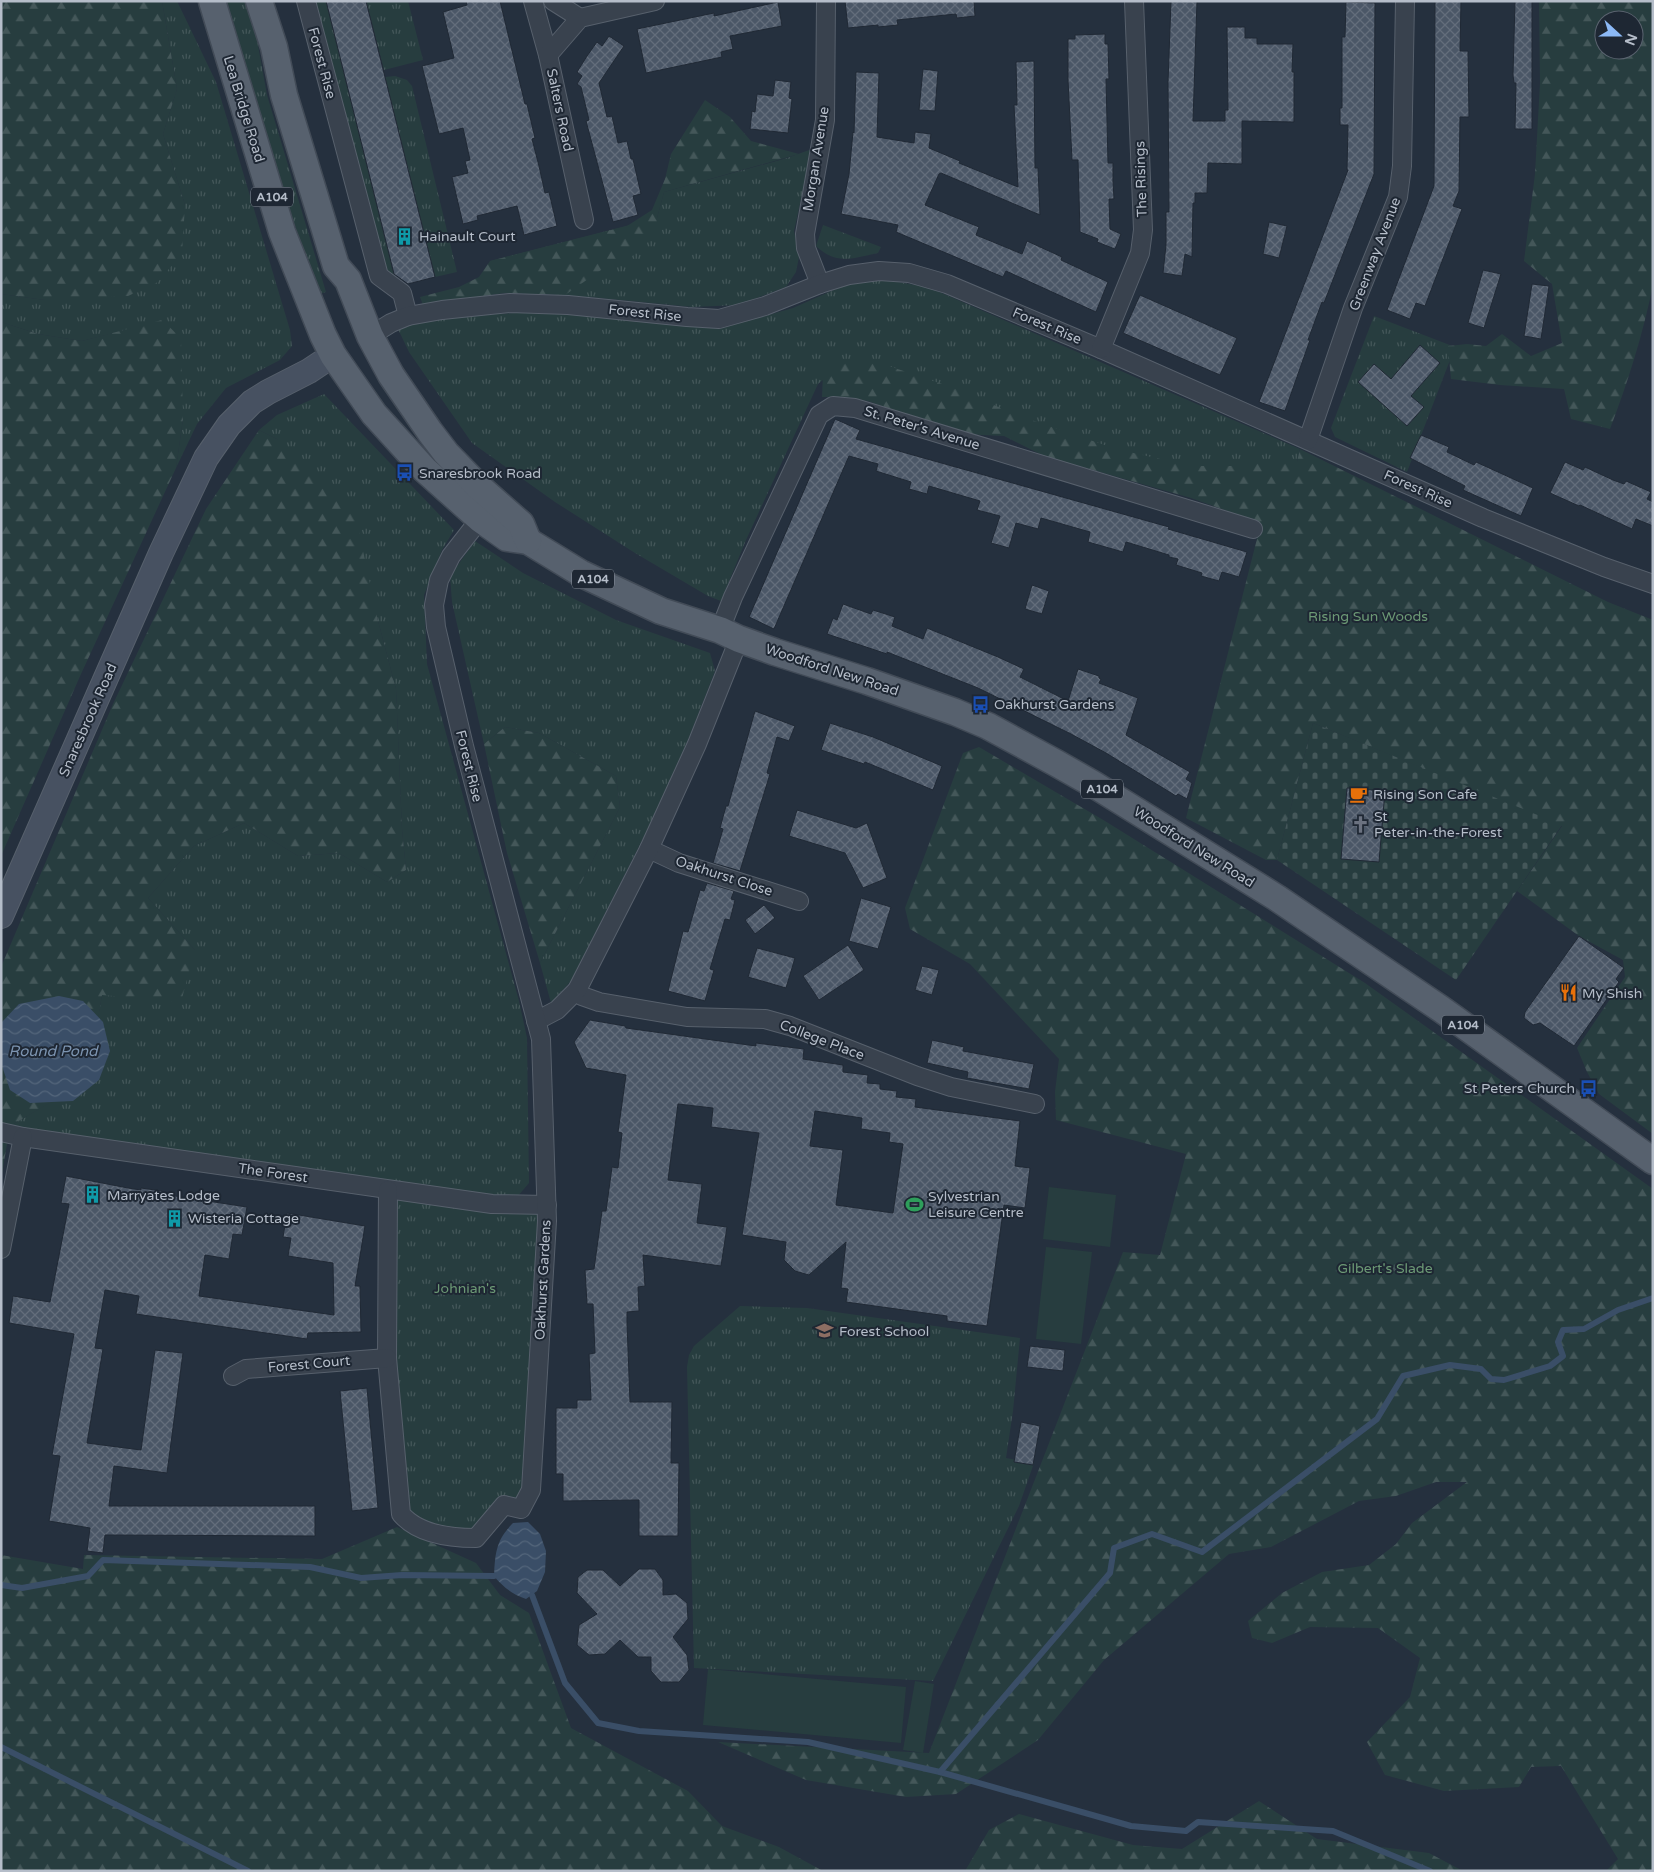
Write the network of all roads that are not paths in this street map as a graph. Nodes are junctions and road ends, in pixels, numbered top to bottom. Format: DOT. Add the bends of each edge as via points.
graph roads {
  1 [pos="212,1"];
  2 [pos="259,1"];
  3 [pos="306,1"];
  4 [pos="533,1"];
  5 [pos="553,1"];
  6 [pos="655,1"];
  7 [pos="826,1"];
  8 [pos="1134,1"];
  9 [pos="1405,1"];
  10 [pos="580,18"];
  11 [pos="548,54"];
  12 [pos="584,220"];
  13 [pos="820,284"];
  14 [pos="408,316"];
  15 [pos="352,345"];
  16 [pos="1101,350"];
  17 [pos="1308,440"];
  18 [pos="480,520"];
  19 [pos="1253,529"];
  20 [pos="528,541"];
  21 [pos="1653,584"];
  22 [pos="730,634"];
  23 [pos="649,849"];
  24 [pos="799,901"];
  25 [pos="1,916"];
  26 [pos="577,990"];
  27 [pos="536,1021"];
  28 [pos="1035,1104"];
  29 [pos="1,1132"];
  30 [pos="23,1137"];
  31 [pos="1653,1161"];
  32 [pos="388,1190"];
  33 [pos="546,1205"];
  34 [pos="1,1249"];
  35 [pos="387,1358"];
  36 [pos="233,1376"];
  1 -- 15 [label="main road, Lea Bridge Road / A104" via="282,232 308,300"];
  2 -- 15 [label="main road, A104" via="274,47 286,104 336,266 331,282 349,324"];
  3 -- 14 [label="street, Forest Rise" via="379,276 402,293"];
  4 -- 11 [label="street, Salters Road"];
  5 -- 10 [label="street"];
  6 -- 10 [label="street"];
  7 -- 13 [label="street, Morgan Avenue" via="826,120 805,234 806,248"];
  8 -- 16 [label="street, The Risings" via="1143,230 1140,252"];
  9 -- 17 [label="street, Greenway Avenue" via="1402,166 1398,197 1353,308"];
  10 -- 11 [label="street"];
  11 -- 12 [label="street, Salters Road"];
  13 -- 14 [label="street, Forest Rise" via="765,306 720,318 510,303"];
  13 -- 16 [label="street, Forest Rise" via="849,275 879,271 909,273 947,284"];
  14 -- 15 [label="street, Forest Rise"];
  15 -- 18 [label="main road, Woodford New Road / A104" via="364,401 425,470"];
  15 -- 20 [label="main road, Woodford New Road / A104" via="391,375 446,453 521,524"];
  15 -- 25 [label="street, Snaresbrook Road" via="252,402 228,425 206,458"];
  16 -- 17 [label="street, Forest Rise"];
  17 -- 21 [label="street, Forest Rise" via="1483,518"];
  18 -- 20 [label="main road, Woodford New Road / A104" via="507,538"];
  18 -- 27 [label="street, Forest Rise" via="451,556 439,580 434,605 436,627"];
  19 -- 22 [label="street, St. Peter's Avenue" via="855,408 833,406 819,415 733,597"];
  20 -- 22 [label="main road, Woodford New Road / A104" via="582,574 661,611"];
  22 -- 23 [label="street" via="697,744"];
  22 -- 31 [label="main road, Woodford New Road / A104" via="955,712 988,726 1093,784 1293,909 1442,1009"];
  23 -- 24 [label="street, Oakhurst Close" via="679,863"];
  23 -- 26 [label="street"];
  26 -- 27 [label="street" via="557,1010"];
  26 -- 28 [label="street, College Place" via="582,996 599,1002 687,1017 765,1019 951,1087"];
  27 -- 33 [label="street, Oakhurst Gardens" via="541,1039"];
  29 -- 30 [label="street, The Forest"];
  30 -- 32 [label="street, The Forest"];
  30 -- 34 [label="street"];
  32 -- 33 [label="street, The Forest" via="492,1204"];
  32 -- 35 [label="street, Oakhurst Gardens"];
  33 -- 35 [label="street, Oakhurst Gardens" via="530,1490 521,1508 504,1505 476,1538 455,1538 408,1522 401,1514"];
  35 -- 36 [label="street, Forest Court" via="246,1369"];
}
